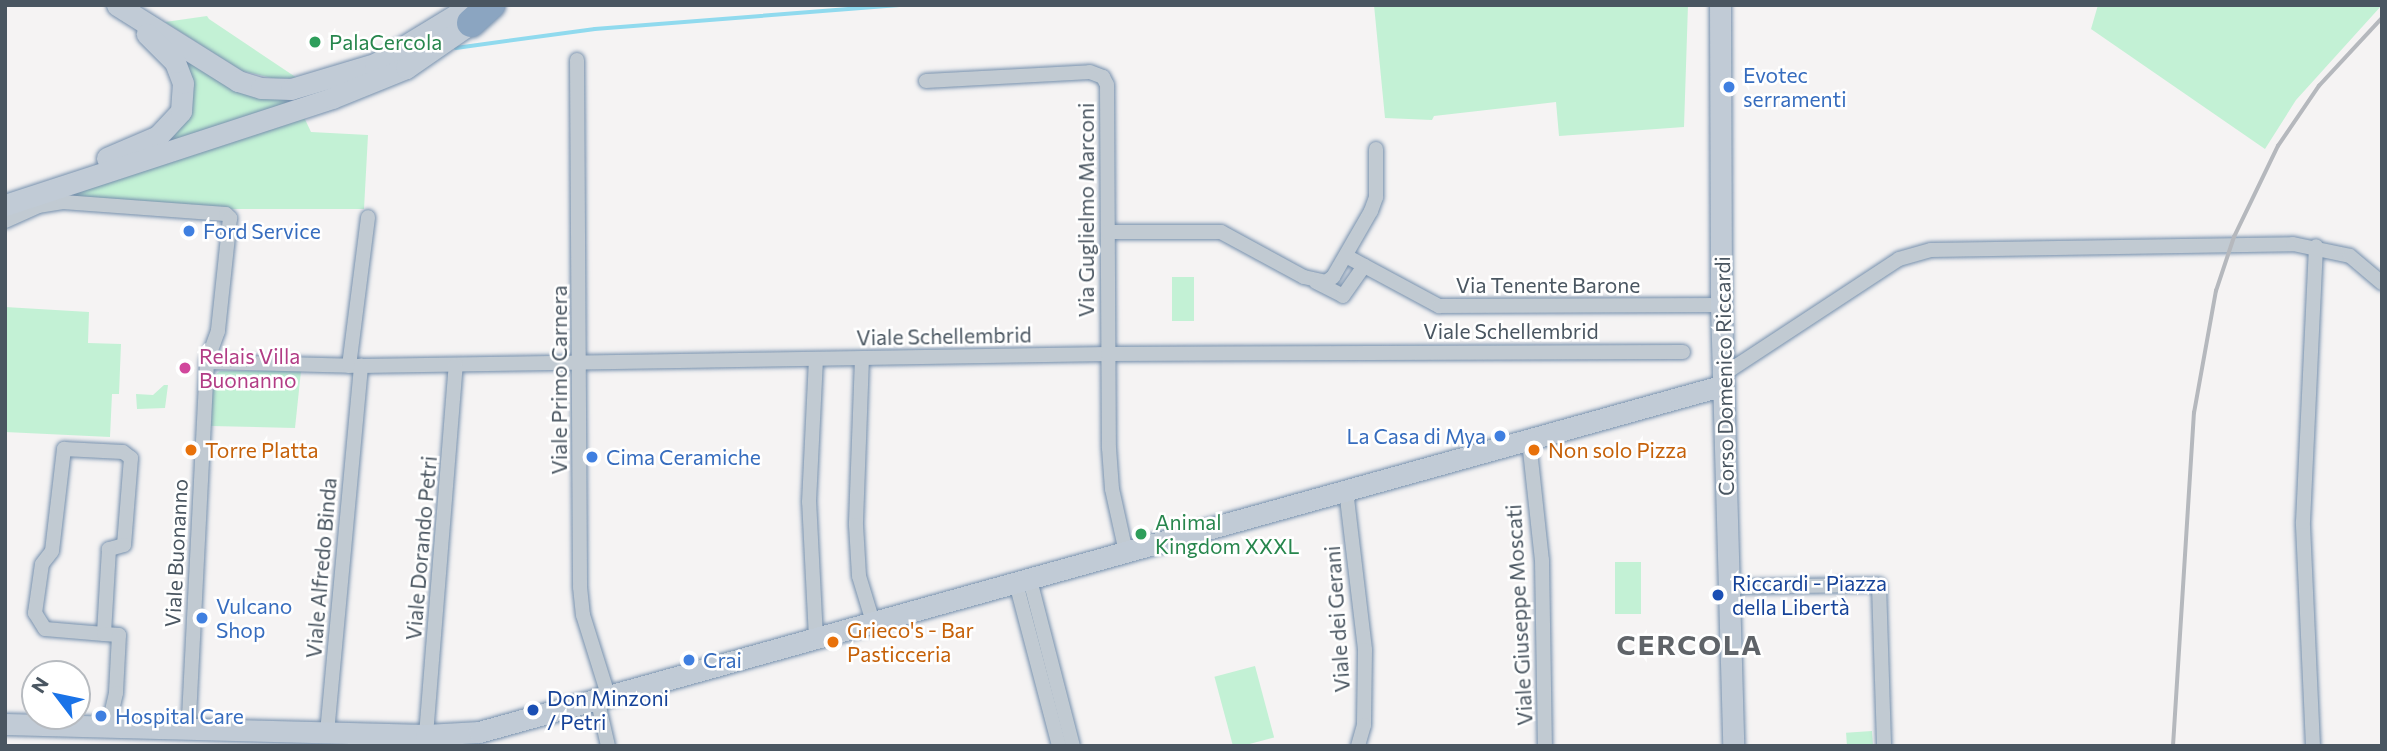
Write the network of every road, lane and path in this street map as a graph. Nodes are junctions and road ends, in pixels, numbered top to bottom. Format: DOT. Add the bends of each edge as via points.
graph roads {
  1 [pos="117,5"];
  2 [pos="1720,5"];
  3 [pos="473,11"];
  4 [pos="577,60"];
  5 [pos="926,81"];
  6 [pos="1376,149"];
  7 [pos="5,203"];
  8 [pos="368,217"];
  9 [pos="5,220"];
  10 [pos="1108,232"];
  11 [pos="2316,246"];
  12 [pos="1346,256"];
  13 [pos="1364,266"];
  14 [pos="1316,282"];
  15 [pos="2382,283"];
  16 [pos="1721,306"];
  17 [pos="1683,352"];
  18 [pos="1108,354"];
  19 [pos="862,358"];
  20 [pos="816,359"];
  21 [pos="206,362"];
  22 [pos="580,362"];
  23 [pos="456,365"];
  24 [pos="355,366"];
  25 [pos="1724,380"];
  26 [pos="1529,441"];
  27 [pos="1346,489"];
  28 [pos="1126,552"];
  29 [pos="1023,581"];
  30 [pos="1729,587"];
  31 [pos="873,622"];
  32 [pos="104,634"];
  33 [pos="816,638"];
  34 [pos="602,697"];
  35 [pos="5,724"];
  36 [pos="108,727"];
  37 [pos="188,731"];
  38 [pos="327,733"];
  39 [pos="426,735"];
  40 [pos="392,740"];
  41 [pos="608,746"];
  42 [pos="1059,746"];
  43 [pos="1073,746"];
  44 [pos="1358,746"];
  45 [pos="1545,746"];
  46 [pos="1733,746"];
  47 [pos="1884,746"];
  48 [pos="2313,746"];
  1 -- 3 [label="street" via="238,81 291,89 375,64"];
  1 -- 7 [label="street" via="175,62 183,83 179,117 158,136"];
  2 -- 16 [label="street, Corso Domenico Riccardi"];
  3 -- 7 [label="street" via="407,68 332,98"];
  4 -- 22 [label="street, Viale Primo Carnera"];
  5 -- 10 [label="street, Via Guglielmo Marconi" via="1090,72 1103,77 1107,86"];
  6 -- 12 [label="street" via="1376,197"];
  8 -- 24 [label="street, Viale Alfredo Binda"];
  9 -- 21 [label="street, Viale Buonanno" via="38,206 63,202 226,214 230,218 218,331"];
  10 -- 14 [label="street" via="1221,232"];
  10 -- 18 [label="street, Via Guglielmo Marconi"];
  11 -- 15 [label="street" via="2350,256"];
  11 -- 25 [label="street" via="1931,250 1899,259"];
  11 -- 48 [label="street" via="2303,522"];
  12 -- 13 [label="street, Via Tenente Barone"];
  12 -- 14 [label="street" via="1333,277"];
  13 -- 14 [label="street" via="1343,296"];
  13 -- 16 [label="street, Via Tenente Barone" via="1439,306"];
  16 -- 25 [label="street, Corso Domenico Riccardi"];
  17 -- 18 [label="street, Viale Schellembrid"];
  18 -- 19 [label="street, Viale Schellembrid"];
  18 -- 28 [label="street, Via Guglielmo Marconi" via="1110,470"];
  19 -- 20 [label="street, Viale Schellembrid"];
  19 -- 31 [label="street" via="856,526 859,576"];
  20 -- 22 [label="street, Viale Schellembrid"];
  20 -- 33 [label="street" via="810,448"];
  21 -- 24 [label="street, Viale Schellembrid"];
  21 -- 37 [label="street, Viale Buonanno"];
  22 -- 23 [label="street, Viale Schellembrid"];
  22 -- 34 [label="street, Viale Primo Carnera" via="580,587"];
  23 -- 24 [label="street, Viale Schellembrid"];
  23 -- 39 [label="street, Viale Dorando Petri"];
  24 -- 38 [label="street, Viale Alfredo Binda"];
  25 -- 26 [label="street"];
  25 -- 30 [label="street, Corso Domenico Riccardi"];
  26 -- 27 [label="street"];
  26 -- 45 [label="street, Viale Giuseppe Moscati" via="1542,560"];
  27 -- 28 [label="street"];
  27 -- 44 [label="street, Viale dei Gerani" via="1365,650 1364,725"];
  28 -- 29 [label="street"];
  29 -- 31 [label="street"];
  29 -- 42 [label="street"];
  29 -- 43 [label="street"];
  30 -- 46 [label="street, Corso Domenico Riccardi"];
  30 -- 47 [label="street" via="1879,585"];
  31 -- 33 [label="street"];
  32 -- 32 [label="street" via="109,549 124,545 131,458 123,452 64,449 52,551 43,564 35,613 45,629"];
  32 -- 36 [label="street" via="119,635 116,693"];
  33 -- 34 [label="street"];
  34 -- 39 [label="street" via="479,732"];
  34 -- 41 [label="street, Viale Primo Carnera"];
  35 -- 36 [label="street"];
  36 -- 37 [label="street"];
  37 -- 38 [label="street"];
  38 -- 40 [label="street"];
  39 -- 40 [label="street"];
}
